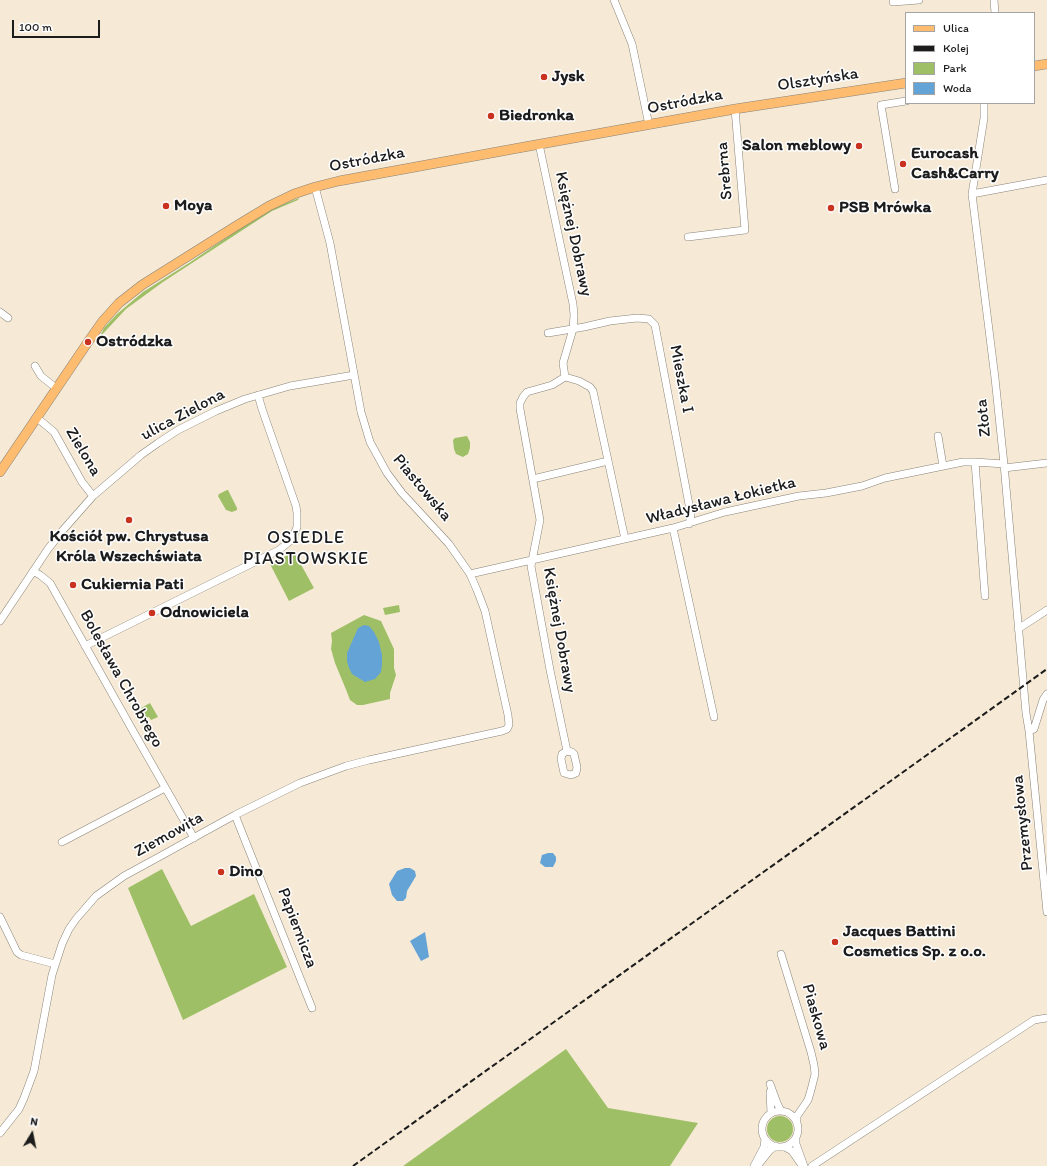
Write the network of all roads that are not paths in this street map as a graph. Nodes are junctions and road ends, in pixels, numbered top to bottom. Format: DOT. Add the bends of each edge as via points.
graph roads {
  1 [pos="614,0"];
  2 [pos="919,0"];
  3 [pos="994,0"];
  4 [pos="893,2"];
  5 [pos="995,12"];
  6 [pos="1047,64"];
  7 [pos="1035,66"];
  8 [pos="905,83"];
  9 [pos="905,101"];
  10 [pos="984,104"];
  11 [pos="735,109"];
  12 [pos="649,125"];
  13 [pos="539,144"];
  14 [pos="1047,180"];
  15 [pos="315,187"];
  16 [pos="895,189"];
  17 [pos="972,194"];
  18 [pos="688,237"];
  19 [pos="0,312"];
  20 [pos="8,318"];
  21 [pos="573,329"];
  22 [pos="548,333"];
  23 [pos="35,366"];
  24 [pos="354,375"];
  25 [pos="565,377"];
  26 [pos="56,388"];
  27 [pos="258,395"];
  28 [pos="36,417"];
  29 [pos="938,436"];
  30 [pos="608,462"];
  31 [pos="974,462"];
  32 [pos="1047,463"];
  33 [pos="943,466"];
  34 [pos="1004,466"];
  35 [pos="0,472"];
  36 [pos="533,479"];
  37 [pos="93,496"];
  38 [pos="690,524"];
  39 [pos="673,528"];
  40 [pos="625,539"];
  41 [pos="531,560"];
  42 [pos="34,571"];
  43 [pos="470,574"];
  44 [pos="985,596"];
  45 [pos="1047,610"];
  46 [pos="0,621"];
  47 [pos="1018,629"];
  48 [pos="85,646"];
  49 [pos="1047,694"];
  50 [pos="714,717"];
  51 [pos="507,728"];
  52 [pos="1029,731"];
  53 [pos="567,751"];
  54 [pos="165,788"];
  55 [pos="235,815"];
  56 [pos="194,838"];
  57 [pos="62,842"];
  58 [pos="1047,912"];
  59 [pos="0,917"];
  60 [pos="780,954"];
  61 [pos="55,964"];
  62 [pos="312,1008"];
  63 [pos="1047,1018"];
  64 [pos="811,1090"];
  65 [pos="784,1111"];
  66 [pos="771,1113"];
  67 [pos="797,1120"];
  68 [pos="0,1133"];
  69 [pos="796,1138"];
  70 [pos="765,1139"];
  71 [pos="776,1146"];
  72 [pos="785,1147"];
  73 [pos="755,1166"];
  74 [pos="803,1166"];
  75 [pos="812,1166"];
  1 -- 12 [label="street" via="632,44"];
  2 -- 4 [label="street"];
  3 -- 5 [label="street"];
  6 -- 7 [label="main road"];
  8 -- 11 [label="main road, Olsztyńska"];
  9 -- 16 [label="street" via="881,105"];
  10 -- 17 [label="street, Złota"];
  11 -- 12 [label="main road, Ostródzka"];
  11 -- 18 [label="street, Srebrna" via="745,230"];
  12 -- 13 [label="main road, Ostródzka"];
  13 -- 15 [label="main road, Ostródzka"];
  13 -- 21 [label="street, Księżnej Dobrawy" via="573,304"];
  14 -- 17 [label="street"];
  15 -- 24 [label="street, Piastowska" via="330,243"];
  15 -- 26 [label="main road, Ostródzka" via="269,206 130,294 113,308"];
  17 -- 34 [label="street, Złota"];
  19 -- 20 [label="street"];
  21 -- 22 [label="street"];
  21 -- 25 [label="street, Księżnej Dobrawy" via="564,363"];
  21 -- 38 [label="street, Mieszka I" via="637,318 649,319 656,325 691,515"];
  23 -- 26 [label="street" via="41,376"];
  24 -- 27 [label="street, ulica Zielona" via="290,386"];
  24 -- 43 [label="street, Piastowska" via="370,442 387,474 449,544"];
  25 -- 30 [label="street" via="579,381 593,391"];
  25 -- 36 [label="street, Księżnej Dobrawy" via="552,385 527,392 520,403"];
  26 -- 28 [label="main road, Ostródzka"];
  27 -- 37 [label="street, ulica Zielona" via="216,411 183,428 152,447"];
  27 -- 48 [label="street" via="296,506 297,527 290,540 279,550"];
  28 -- 35 [label="main road, Ostródzka"];
  28 -- 37 [label="street, Zielona" via="54,432 82,482"];
  29 -- 33 [label="street"];
  30 -- 36 [label="street"];
  30 -- 40 [label="street"];
  31 -- 33 [label="street, Władysława Łokietka"];
  31 -- 34 [label="street, Władysława Łokietka"];
  31 -- 44 [label="street"];
  32 -- 34 [label="street, Władysława Łokietka"];
  33 -- 38 [label="street, Władysława Łokietka" via="886,478 862,486 799,496 726,512"];
  34 -- 47 [label="street, Złota"];
  36 -- 41 [label="street, Księżnej Dobrawy" via="540,520"];
  37 -- 42 [label="street, Zielona" via="58,536"];
  38 -- 39 [label="street, Władysława Łokietka"];
  39 -- 40 [label="street, Władysława Łokietka"];
  39 -- 50 [label="street"];
  40 -- 41 [label="street, Władysława Łokietka"];
  41 -- 43 [label="street, Władysława Łokietka"];
  41 -- 53 [label="street, Księżnej Dobrawy"];
  42 -- 46 [label="street, Zielona"];
  42 -- 48 [label="street, Bolesława Chrobrego" via="48,580"];
  43 -- 51 [label="street, Piastowska" via="485,611 493,642 509,719"];
  45 -- 47 [label="street"];
  47 -- 52 [label="street, Złota"];
  48 -- 54 [label="street, Bolesława Chrobrego"];
  49 -- 52 [label="street" via="1034,729"];
  51 -- 55 [label="street, Ziemowita" via="346,766 300,782"];
  52 -- 58 [label="street, Przemysłowa"];
  54 -- 56 [label="street, Bolesława Chrobrego"];
  54 -- 57 [label="street"];
  55 -- 56 [label="street, Ziemowita"];
  55 -- 62 [label="street, Papiernicza"];
  56 -- 61 [label="street, Ziemowita" via="124,876 96,896 70,929"];
  59 -- 61 [label="street" via="17,952"];
  60 -- 64 [label="street, Piaskowa" via="811,1052 815,1074"];
  61 -- 68 [label="street, Ziemowita" via="34,1071 19,1109"];
  63 -- 75 [label="street" via="1034,1020"];
  64 -- 65 [label="street, Piaskowa" via="796,1109"];
  64 -- 67 [label="street, Piaskowa"];
  65 -- 66 [label="street, Piaskowa"];
  65 -- 66 [label="street" via="777,1103 770,1084"];
  65 -- 67 [label="street"];
  66 -- 70 [label="street" via="765,1118 762,1127"];
  67 -- 69 [label="street, Piaskowa"];
  69 -- 72 [label="street"];
  69 -- 74 [label="street, Piaskowa"];
  70 -- 71 [label="street"];
  70 -- 73 [label="street"];
  71 -- 72 [label="street"];
  71 -- 73 [label="street"];
  72 -- 74 [label="street" via="792,1151"];
}
